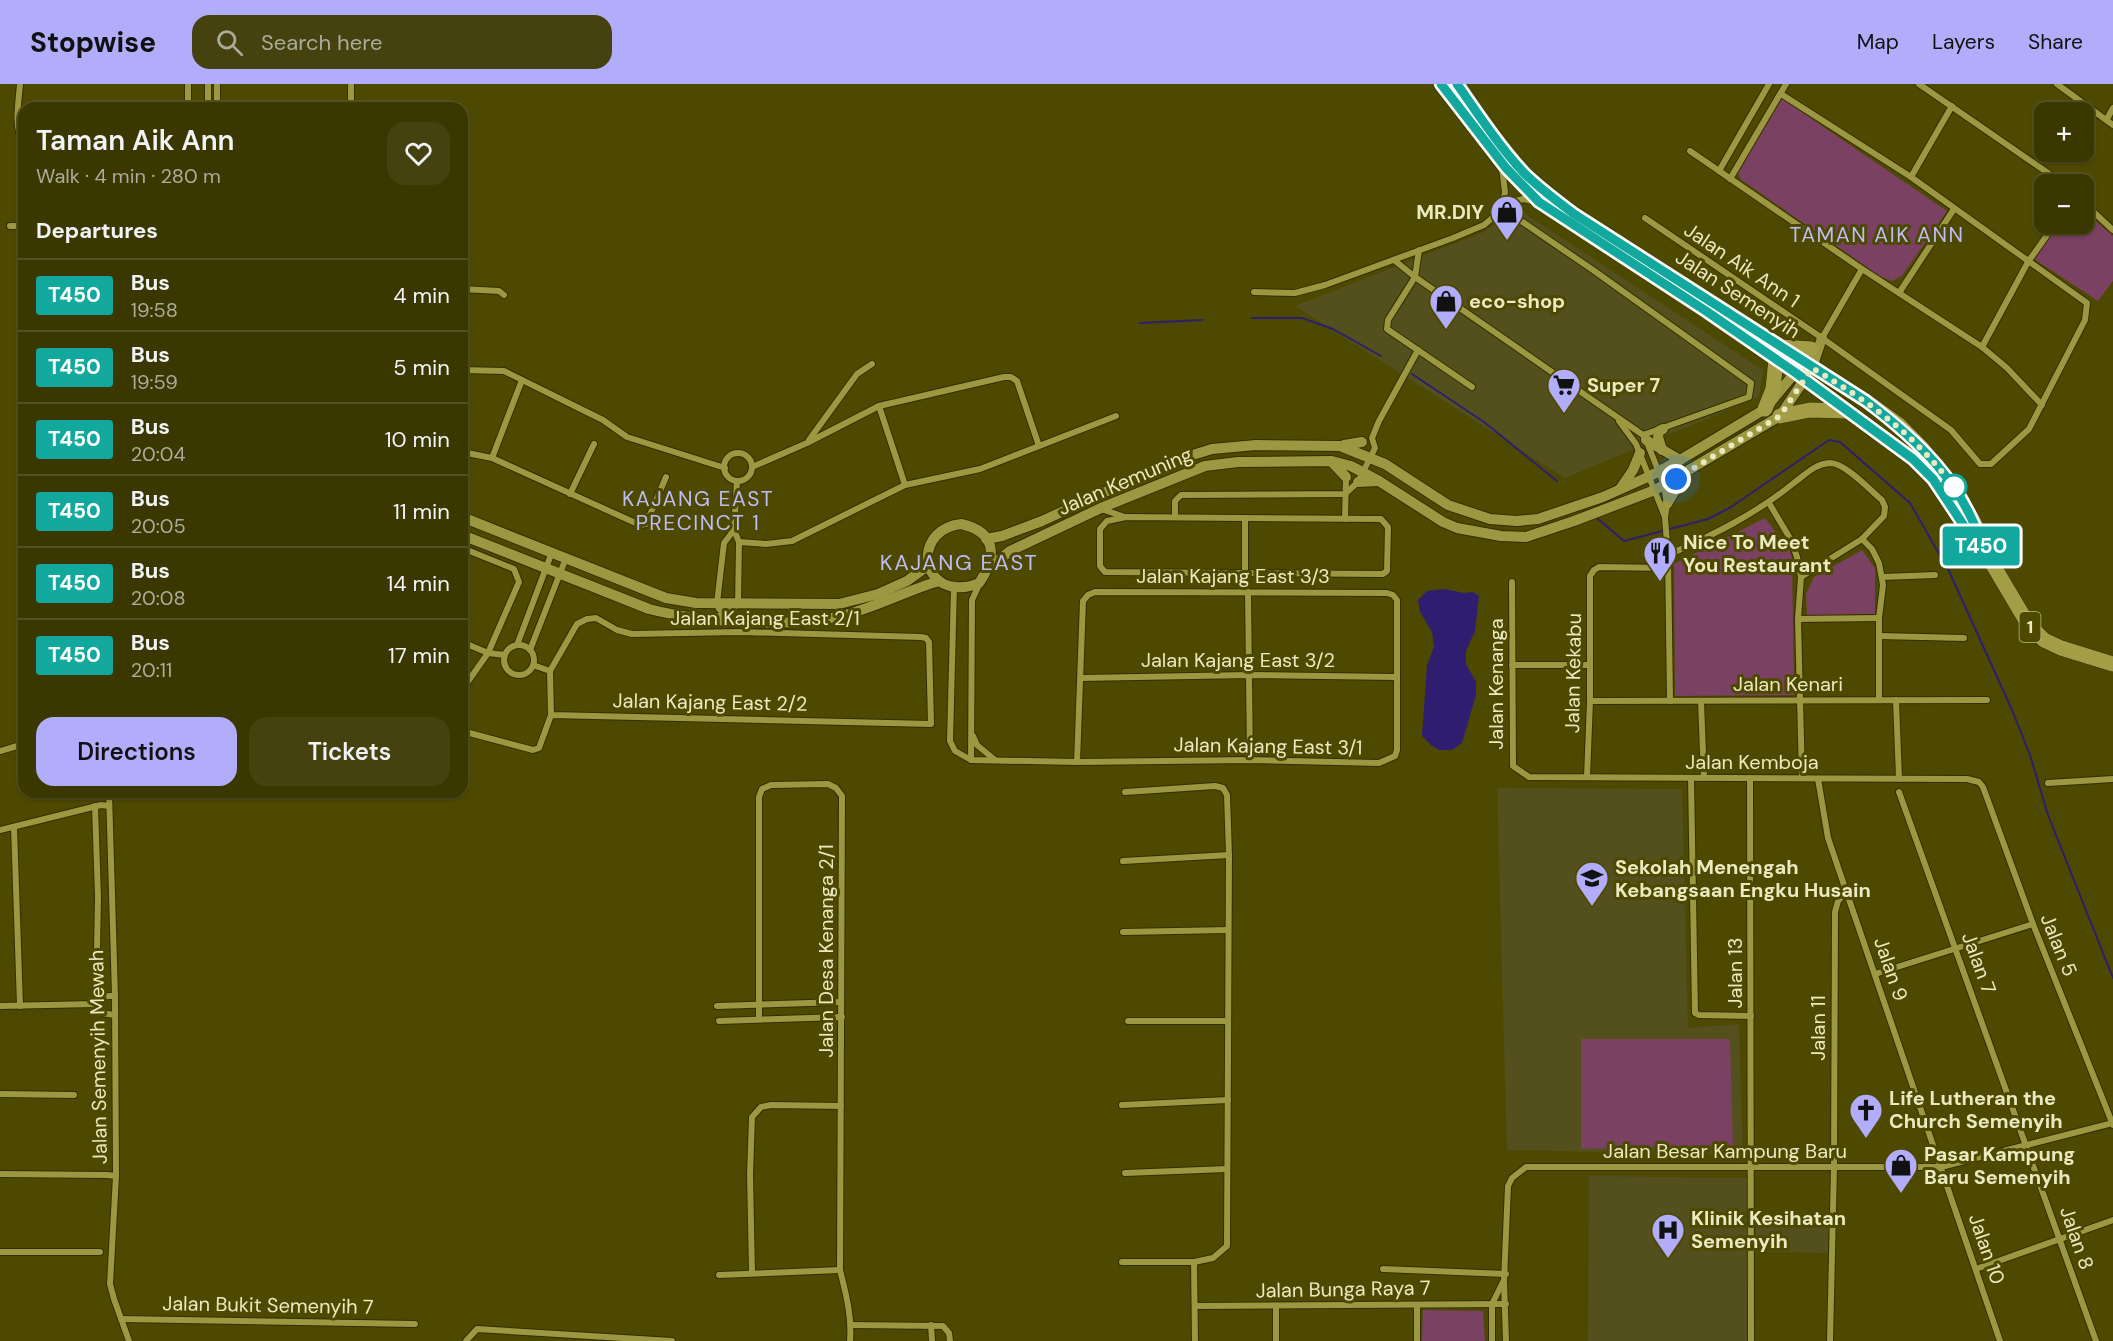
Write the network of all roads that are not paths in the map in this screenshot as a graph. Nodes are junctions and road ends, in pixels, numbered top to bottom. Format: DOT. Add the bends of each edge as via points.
graph roads {
  1 [pos="20,84"];
  2 [pos="188,84"];
  3 [pos="208,84"];
  4 [pos="217,84"];
  5 [pos="351,84"];
  6 [pos="1441,84"];
  7 [pos="1457,84"];
  8 [pos="1769,84"];
  9 [pos="1786,84"];
  10 [pos="1919,84"];
  11 [pos="2057,84"];
  12 [pos="1780,94"];
  13 [pos="19,102"];
  14 [pos="188,102"];
  15 [pos="208,102"];
  16 [pos="217,102"];
  17 [pos="351,102"];
  18 [pos="1952,106"];
  19 [pos="2113,108"];
  20 [pos="18,115"];
  21 [pos="2107,119"];
  22 [pos="2113,125"];
  23 [pos="18,133"];
  24 [pos="1689,151"];
  25 [pos="1501,162"];
  26 [pos="1719,171"];
  27 [pos="2048,174"];
  28 [pos="1911,177"];
  29 [pos="1730,179"];
  30 [pos="1539,202"];
  31 [pos="1502,208"];
  32 [pos="1954,209"];
  33 [pos="2094,212"];
  34 [pos="1645,218"];
  35 [pos="10,226"];
  36 [pos="18,226"];
  37 [pos="2113,230"];
  38 [pos="2048,234"];
  39 [pos="1419,250"];
  40 [pos="1394,260"];
  41 [pos="2028,262"];
  42 [pos="1862,269"];
  43 [pos="1415,277"];
  44 [pos="468,289"];
  45 [pos="1254,292"];
  46 [pos="1899,293"];
  47 [pos="504,295"];
  48 [pos="1982,347"];
  49 [pos="1418,350"];
  50 [pos="1778,353"];
  51 [pos="1809,360"];
  52 [pos="872,364"];
  53 [pos="468,370"];
  54 [pos="522,380"];
  55 [pos="1472,387"];
  56 [pos="2042,405"];
  57 [pos="879,406"];
  58 [pos="1765,409"];
  59 [pos="1846,411"];
  60 [pos="1116,416"];
  61 [pos="1780,416"];
  62 [pos="1615,417"];
  63 [pos="1663,429"];
  64 [pos="1644,437"];
  65 [pos="807,443"];
  66 [pos="594,444"];
  67 [pos="1039,446"];
  68 [pos="1367,447"];
  69 [pos="1662,450"];
  70 [pos="468,453"];
  71 [pos="1640,453"];
  72 [pos="492,458"];
  73 [pos="1680,460"];
  74 [pos="1332,461"];
  75 [pos="752,466"];
  76 [pos="1351,466"];
  77 [pos="724,468"];
  78 [pos="1687,472"];
  79 [pos="1655,474"];
  80 [pos="666,477"];
  81 [pos="1346,477"];
  82 [pos="1361,477"];
  83 [pos="737,481"];
  84 [pos="905,485"];
  85 [pos="1659,488"];
  86 [pos="1620,489"];
  87 [pos="570,494"];
  88 [pos="1345,494"];
  89 [pos="1769,503"];
  90 [pos="1668,504"];
  91 [pos="1101,508"];
  92 [pos="1126,517"];
  93 [pos="1175,518"];
  94 [pos="1245,518"];
  95 [pos="468,519"];
  96 [pos="1345,519"];
  97 [pos="1665,521"];
  98 [pos="734,530"];
  99 [pos="468,537"];
  100 [pos="986,539"];
  101 [pos="1862,539"];
  102 [pos="739,542"];
  103 [pos="1983,548"];
  104 [pos="468,550"];
  105 [pos="552,552"];
  106 [pos="1668,555"];
  107 [pos="566,558"];
  108 [pos="929,565"];
  109 [pos="546,567"];
  110 [pos="989,568"];
  111 [pos="1668,568"];
  112 [pos="561,573"];
  113 [pos="1245,573"];
  114 [pos="1935,575"];
  115 [pos="1801,577"];
  116 [pos="1882,577"];
  117 [pos="939,581"];
  118 [pos="1512,582"];
  119 [pos="979,584"];
  120 [pos="954,587"];
  121 [pos="1248,592"];
  122 [pos="1387,593"];
  123 [pos="717,603"];
  124 [pos="738,604"];
  125 [pos="725,614"];
  126 [pos="1879,618"];
  127 [pos="709,619"];
  128 [pos="1798,619"];
  129 [pos="737,621"];
  130 [pos="1880,636"];
  131 [pos="1964,638"];
  132 [pos="468,645"];
  133 [pos="517,645"];
  134 [pos="531,650"];
  135 [pos="488,653"];
  136 [pos="505,655"];
  137 [pos="2113,664"];
  138 [pos="533,665"];
  139 [pos="1512,665"];
  140 [pos="1590,665"];
  141 [pos="550,671"];
  142 [pos="1249,675"];
  143 [pos="1395,677"];
  144 [pos="1080,678"];
  145 [pos="468,681"];
  146 [pos="1800,700"];
  147 [pos="1879,700"];
  148 [pos="1896,700"];
  149 [pos="1987,700"];
  150 [pos="1590,701"];
  151 [pos="1670,701"];
  152 [pos="1701,701"];
  153 [pos="551,715"];
  154 [pos="931,724"];
  155 [pos="971,732"];
  156 [pos="468,733"];
  157 [pos="18,746"];
  158 [pos="0,751"];
  159 [pos="970,760"];
  160 [pos="995,760"];
  161 [pos="1250,760"];
  162 [pos="1077,762"];
  163 [pos="1529,777"];
  164 [pos="1587,777"];
  165 [pos="1691,778"];
  166 [pos="1704,778"];
  167 [pos="1750,778"];
  168 [pos="1802,778"];
  169 [pos="1818,779"];
  170 [pos="1899,779"];
  171 [pos="2113,779"];
  172 [pos="1975,780"];
  173 [pos="2048,783"];
  174 [pos="1125,792"];
  175 [pos="1899,792"];
  176 [pos="109,798"];
  177 [pos="95,806"];
  178 [pos="109,806"];
  179 [pos="14,827"];
  180 [pos="0,830"];
  181 [pos="1229,855"];
  182 [pos="1123,861"];
  183 [pos="1846,892"];
  184 [pos="2032,924"];
  185 [pos="1228,930"];
  186 [pos="1123,932"];
  187 [pos="1956,948"];
  188 [pos="1875,974"];
  189 [pos="115,996"];
  190 [pos="841,1002"];
  191 [pos="96,1004"];
  192 [pos="759,1005"];
  193 [pos="0,1006"];
  194 [pos="20,1006"];
  195 [pos="717,1006"];
  196 [pos="114,1016"];
  197 [pos="1751,1016"];
  198 [pos="842,1017"];
  199 [pos="759,1019"];
  200 [pos="719,1021"];
  201 [pos="1128,1021"];
  202 [pos="1228,1021"];
  203 [pos="0,1094"];
  204 [pos="74,1095"];
  205 [pos="1228,1100"];
  206 [pos="1122,1105"];
  207 [pos="841,1106"];
  208 [pos="2113,1124"];
  209 [pos="2027,1146"];
  210 [pos="1941,1167"];
  211 [pos="1752,1168"];
  212 [pos="1834,1168"];
  213 [pos="1227,1169"];
  214 [pos="1125,1173"];
  215 [pos="0,1174"];
  216 [pos="116,1176"];
  217 [pos="2113,1220"];
  218 [pos="2059,1239"];
  219 [pos="0,1252"];
  220 [pos="100,1252"];
  221 [pos="1122,1262"];
  222 [pos="1194,1262"];
  223 [pos="1383,1269"];
  224 [pos="1976,1269"];
  225 [pos="840,1270"];
  226 [pos="752,1272"];
  227 [pos="719,1275"];
  228 [pos="1505,1278"];
  229 [pos="1492,1304"];
  230 [pos="1506,1304"];
  231 [pos="1417,1305"];
  232 [pos="1196,1306"];
  233 [pos="1276,1306"];
  234 [pos="121,1319"];
  235 [pos="415,1324"];
  236 [pos="851,1325"];
  237 [pos="931,1325"];
  238 [pos="129,1341"];
  239 [pos="466,1341"];
  240 [pos="672,1341"];
  241 [pos="850,1341"];
  242 [pos="932,1341"];
  243 [pos="950,1341"];
  244 [pos="1194,1341"];
  245 [pos="1276,1341"];
  246 [pos="1417,1341"];
  247 [pos="1492,1341"];
  248 [pos="1506,1341"];
  249 [pos="1751,1341"];
  250 [pos="1830,1341"];
  251 [pos="2000,1341"];
  252 [pos="2096,1341"];
  1 -- 13 [label="street"];
  2 -- 14 [label="street"];
  3 -- 15 [label="street"];
  4 -- 16 [label="street"];
  5 -- 17 [label="street"];
  6 -- 25 [label="main road, Jalan Semenyih / 1"];
  7 -- 50 [label="main road, Jalan Semenyih / 1" via="1524,173 1546,193"];
  8 -- 26 [label="street"];
  9 -- 12 [label="street"];
  10 -- 18 [label="street"];
  11 -- 21 [label="street"];
  12 -- 28 [label="street"];
  12 -- 29 [label="street"];
  18 -- 27 [label="street"];
  18 -- 28 [label="street"];
  19 -- 21 [label="street"];
  20 -- 23 [label="street"];
  21 -- 22 [label="street"];
  24 -- 26 [label="street"];
  25 -- 30 [label="main road, Jalan Semenyih / 1"];
  25 -- 31 [label="street" via="1505,192"];
  26 -- 29 [label="street"];
  28 -- 32 [label="street"];
  29 -- 42 [label="street"];
  30 -- 31 [label="street" via="1523,199"];
  30 -- 50 [label="main road, Jalan Semenyih / 1"];
  31 -- 39 [label="street" via="1484,225"];
  31 -- 63 [label="street" via="1750,383 1749,397"];
  32 -- 41 [label="street"];
  32 -- 46 [label="street"];
  33 -- 37 [label="street"];
  34 -- 51 [label="street, Jalan Aik Ann 1"];
  35 -- 36 [label="street"];
  38 -- 41 [label="street"];
  39 -- 40 [label="street"];
  39 -- 43 [label="street"];
  40 -- 43 [label="street"];
  40 -- 45 [label="street" via="1295,292"];
  41 -- 48 [label="street"];
  41 -- 56 [label="street, Jalan Aik Ann 1" via="2087,303 2085,320"];
  42 -- 46 [label="street"];
  42 -- 51 [label="street"];
  43 -- 49 [label="street" via="1388,320 1388,329"];
  43 -- 62 [label="street"];
  44 -- 47 [label="street" via="499,291"];
  46 -- 48 [label="street"];
  48 -- 56 [label="street"];
  49 -- 55 [label="street"];
  49 -- 68 [label="street"];
  50 -- 51 [label="main road, Jalan Semenyih / 1"];
  50 -- 51 [label="main road"];
  50 -- 58 [label="main road" via="1773,389"];
  51 -- 56 [label="street, Jalan Aik Ann 1" via="1951,430 1980,464 1991,464 2012,446 2029,429"];
  51 -- 58 [label="street, Jalan Kemuning"];
  51 -- 59 [label="main road, Jalan Semenyih / 1"];
  51 -- 61 [label="street, Jalan Kemuning"];
  51 -- 103 [label="main road, Jalan Semenyih / 1" via="1826,376 1899,425 1928,454 1959,493"];
  52 -- 65 [label="street" via="857,374"];
  53 -- 54 [label="street" via="504,371"];
  54 -- 72 [label="street"];
  54 -- 77 [label="street" via="603,420 627,437"];
  57 -- 65 [label="street"];
  57 -- 67 [label="street" via="1011,377 1017,381"];
  57 -- 84 [label="street"];
  58 -- 73 [label="street, Jalan Kemuning"];
  59 -- 61 [label="main road" via="1810,410"];
  59 -- 103 [label="main road, Jalan Semenyih / 1" via="1913,459 1933,479"];
  60 -- 67 [label="street"];
  61 -- 78 [label="street, Jalan Kemuning"];
  62 -- 64 [label="street"];
  62 -- 71 [label="street"];
  63 -- 64 [label="street"];
  63 -- 69 [label="street" via="1658,434"];
  64 -- 69 [label="street"];
  64 -- 79 [label="street"];
  65 -- 75 [label="street"];
  66 -- 87 [label="street"];
  67 -- 84 [label="street" via="980,469"];
  68 -- 76 [label="street"];
  68 -- 82 [label="street"];
  68 -- 86 [label="street, Jalan Kemuning" via="1384,464 1448,506 1490,519 1538,519"];
  68 -- 100 [label="street, Jalan Kemuning" via="1256,445 1212,449 1173,461 1042,521"];
  69 -- 73 [label="street"];
  70 -- 72 [label="street"];
  71 -- 79 [label="street"];
  71 -- 86 [label="street"];
  72 -- 87 [label="street"];
  73 -- 79 [label="street, Jalan Kemuning"];
  74 -- 76 [label="street, Jalan Kemuning"];
  74 -- 81 [label="street"];
  74 -- 91 [label="street, Jalan Kemuning" via="1205,466"];
  75 -- 77 [label="street" via="750,459 740,454 729,458"];
  75 -- 83 [label="street" via="748,477"];
  76 -- 81 [label="street"];
  76 -- 82 [label="street, Jalan Kemuning"];
  77 -- 83 [label="street"];
  78 -- 85 [label="street, Jalan Kemuning"];
  78 -- 90 [label="street"];
  79 -- 85 [label="street"];
  79 -- 86 [label="street, Jalan Kemuning"];
  80 -- 87 [label="street" via="643,525"];
  81 -- 88 [label="street"];
  82 -- 85 [label="street, Jalan Kemuning" via="1379,481 1457,528 1526,537"];
  82 -- 88 [label="street"];
  83 -- 98 [label="street"];
  84 -- 102 [label="street" via="792,541"];
  85 -- 90 [label="street"];
  85 -- 97 [label="street"];
  88 -- 93 [label="street" via="1181,495 1175,501"];
  88 -- 96 [label="street"];
  89 -- 101 [label="street" via="1814,467 1840,465 1882,500 1885,507 1884,516"];
  89 -- 106 [label="street"];
  89 -- 115 [label="street" via="1791,540"];
  90 -- 97 [label="street"];
  91 -- 92 [label="street"];
  91 -- 110 [label="street, Jalan Kemuning" via="1010,551"];
  92 -- 93 [label="street"];
  92 -- 113 [label="street" via="1107,521 1100,529 1100,566 1105,572"];
  93 -- 94 [label="street"];
  94 -- 96 [label="street"];
  94 -- 113 [label="street"];
  95 -- 105 [label="street"];
  96 -- 113 [label="street" via="1385,522 1386,573"];
  97 -- 106 [label="street"];
  98 -- 102 [label="street"];
  98 -- 123 [label="street" via="724,543"];
  99 -- 109 [label="street"];
  100 -- 108 [label="street" via="971,526 951,525 942,529 929,545"];
  100 -- 110 [label="street" via="990,548"];
  101 -- 115 [label="street"];
  101 -- 116 [label="street" via="1872,549"];
  102 -- 124 [label="street"];
  103 -- 137 [label="main road, Jalan Semenyih / 1" via="2018,609 2044,640"];
  104 -- 135 [label="street" via="514,569 519,582"];
  105 -- 107 [label="street"];
  105 -- 109 [label="street"];
  106 -- 111 [label="street"];
  107 -- 112 [label="street"];
  107 -- 123 [label="street" via="666,598"];
  108 -- 117 [label="street"];
  108 -- 124 [label="street" via="907,581 878,594 839,604"];
  109 -- 112 [label="street"];
  109 -- 133 [label="street"];
  110 -- 119 [label="street"];
  111 -- 140 [label="street, Jalan Kekabu" via="1594,570 1590,576"];
  111 -- 151 [label="street"];
  112 -- 127 [label="street" via="649,609"];
  112 -- 134 [label="street"];
  114 -- 116 [label="street"];
  115 -- 128 [label="street"];
  116 -- 126 [label="street"];
  117 -- 120 [label="street"];
  117 -- 129 [label="street" via="823,620"];
  118 -- 139 [label="street, Jalan Kenanga"];
  119 -- 120 [label="street"];
  119 -- 155 [label="street" via="972,600"];
  120 -- 159 [label="street" via="950,741 955,751"];
  121 -- 122 [label="street, Jalan Kajang East 3/3"];
  121 -- 142 [label="street"];
  121 -- 144 [label="street, Jalan Kajang East 3/3" via="1088,595 1083,601"];
  122 -- 143 [label="street, Jalan Kajang East 3/1" via="1397,600"];
  123 -- 124 [label="street"];
  123 -- 125 [label="street"];
  124 -- 125 [label="street"];
  125 -- 127 [label="street"];
  125 -- 129 [label="street"];
  126 -- 128 [label="street"];
  126 -- 130 [label="street"];
  127 -- 129 [label="street"];
  128 -- 146 [label="street"];
  130 -- 131 [label="street"];
  130 -- 147 [label="street"];
  132 -- 135 [label="street"];
  133 -- 134 [label="street"];
  133 -- 136 [label="street"];
  134 -- 138 [label="street"];
  135 -- 136 [label="street"];
  135 -- 145 [label="street"];
  136 -- 138 [label="street" via="507,668 514,673 523,674"];
  138 -- 141 [label="street"];
  139 -- 140 [label="street"];
  139 -- 163 [label="street, Jalan Kenanga" via="1513,766"];
  140 -- 150 [label="street, Jalan Kekabu"];
  141 -- 153 [label="street"];
  141 -- 154 [label="street, Jalan Kajang East 2/1" via="577,624 596,618 632,634 921,636 929,642"];
  142 -- 143 [label="street, Jalan Kajang East 3/2"];
  142 -- 144 [label="street, Jalan Kajang East 3/2"];
  142 -- 161 [label="street"];
  143 -- 161 [label="street, Jalan Kajang East 3/1" via="1395,756 1379,763 1350,764"];
  144 -- 162 [label="street"];
  146 -- 147 [label="street, Jalan Kenari"];
  146 -- 152 [label="street, Jalan Kenari"];
  146 -- 168 [label="street"];
  147 -- 148 [label="street, Jalan Kenari"];
  148 -- 149 [label="street, Jalan Kenari"];
  148 -- 170 [label="street"];
  150 -- 151 [label="street, Jalan Kenari"];
  150 -- 164 [label="street, Jalan Kekabu"];
  151 -- 152 [label="street, Jalan Kenari"];
  152 -- 166 [label="street"];
  153 -- 154 [label="street, Jalan Kajang East 2/2"];
  153 -- 156 [label="street" via="539,748 533,750"];
  155 -- 159 [label="street"];
  155 -- 160 [label="street" via="977,746"];
  157 -- 158 [label="street"];
  159 -- 160 [label="street, Jalan Kajang East 3/1"];
  160 -- 162 [label="street, Jalan Kajang East 3/1"];
  161 -- 162 [label="street, Jalan Kajang East 3/1"];
  163 -- 164 [label="street, Jalan Kemboja"];
  164 -- 165 [label="street, Jalan Kemboja"];
  165 -- 166 [label="street, Jalan Kemboja"];
  165 -- 197 [label="street" via="1695,1013"];
  166 -- 167 [label="street, Jalan Kemboja"];
  167 -- 168 [label="street, Jalan Kemboja"];
  167 -- 197 [label="street, Jalan 13"];
  168 -- 169 [label="street, Jalan Kemboja"];
  169 -- 170 [label="street, Jalan Kemboja"];
  169 -- 183 [label="street, Jalan 9" via="1828,838"];
  170 -- 172 [label="street, Jalan Kemboja"];
  171 -- 173 [label="street"];
  172 -- 184 [label="street, Jalan 5" via="1983,787"];
  174 -- 181 [label="street" via="1223,788 1227,795"];
  175 -- 187 [label="street, Jalan 7"];
  176 -- 178 [label="street, Jalan Semenyih Mewah"];
  177 -- 178 [label="street"];
  177 -- 179 [label="street"];
  177 -- 191 [label="street"];
  178 -- 189 [label="street, Jalan Semenyih Mewah"];
  179 -- 180 [label="street"];
  179 -- 194 [label="street"];
  181 -- 182 [label="street"];
  181 -- 185 [label="street"];
  183 -- 188 [label="street, Jalan 9"];
  183 -- 212 [label="street, Jalan 11" via="1835,912"];
  184 -- 187 [label="street"];
  184 -- 208 [label="street, Jalan 5"];
  185 -- 186 [label="street"];
  185 -- 202 [label="street"];
  187 -- 188 [label="street"];
  187 -- 209 [label="street, Jalan 7"];
  188 -- 210 [label="street, Jalan 9"];
  189 -- 191 [label="street" via="102,998"];
  189 -- 196 [label="street, Jalan Semenyih Mewah"];
  190 -- 192 [label="street"];
  190 -- 192 [label="street, Jalan Desa Kenanga 2/1" via="842,796 828,784 790,784 771,785 762,789 759,797"];
  190 -- 198 [label="street, Jalan Desa Kenanga 2/1"];
  191 -- 194 [label="street"];
  191 -- 196 [label="street" via="102,1013"];
  192 -- 195 [label="street"];
  192 -- 199 [label="street"];
  193 -- 194 [label="street"];
  196 -- 216 [label="street, Jalan Semenyih Mewah"];
  197 -- 211 [label="street, Jalan 13"];
  198 -- 199 [label="street"];
  198 -- 207 [label="street, Jalan Desa Kenanga 2/1"];
  199 -- 200 [label="street"];
  201 -- 202 [label="street"];
  202 -- 205 [label="street"];
  203 -- 204 [label="street"];
  205 -- 206 [label="street"];
  205 -- 213 [label="street"];
  207 -- 225 [label="street, Jalan Desa Kenanga 2/1"];
  207 -- 226 [label="street" via="771,1105 761,1107 752,1117"];
  208 -- 209 [label="street, Jalan Besar Kampung Baru"];
  209 -- 210 [label="street, Jalan Besar Kampung Baru"];
  209 -- 218 [label="street, Jalan 8"];
  210 -- 212 [label="street, Jalan Besar Kampung Baru"];
  210 -- 224 [label="street, Jalan 10"];
  211 -- 212 [label="street, Jalan Besar Kampung Baru"];
  211 -- 228 [label="street, Jalan Besar Kampung Baru" via="1526,1167 1512,1178 1509,1186"];
  211 -- 249 [label="street, Jalan 13"];
  212 -- 250 [label="street, Jalan 11"];
  213 -- 214 [label="street"];
  213 -- 222 [label="street" via="1227,1246 1213,1258"];
  215 -- 216 [label="street"];
  216 -- 234 [label="street, Jalan Semenyih Mewah" via="110,1284"];
  217 -- 218 [label="street"];
  218 -- 224 [label="street"];
  218 -- 252 [label="street, Jalan 8"];
  219 -- 220 [label="street"];
  221 -- 222 [label="street"];
  222 -- 232 [label="street"];
  223 -- 228 [label="street"];
  224 -- 251 [label="street, Jalan 10"];
  225 -- 226 [label="street"];
  225 -- 236 [label="street, Jalan Desa Kenanga 2/1"];
  226 -- 227 [label="street"];
  228 -- 229 [label="street"];
  228 -- 230 [label="street, Jalan Besar Kampung Baru"];
  229 -- 230 [label="street, Jalan Bunga Raya 7"];
  229 -- 231 [label="street, Jalan Bunga Raya 7"];
  229 -- 247 [label="street"];
  230 -- 248 [label="street, Jalan Besar Kampung Baru"];
  231 -- 233 [label="street, Jalan Bunga Raya 7"];
  231 -- 246 [label="street"];
  232 -- 233 [label="street, Jalan Bunga Raya 7"];
  232 -- 244 [label="street"];
  233 -- 245 [label="street"];
  234 -- 235 [label="street, Jalan Bukit Semenyih 7"];
  234 -- 238 [label="street, Jalan Semenyih Mewah"];
  236 -- 237 [label="street"];
  236 -- 241 [label="street, Jalan Desa Kenanga 2/1"];
  237 -- 242 [label="street"];
  237 -- 243 [label="street" via="947,1328"];
  239 -- 240 [label="street" via="477,1329"];
}
